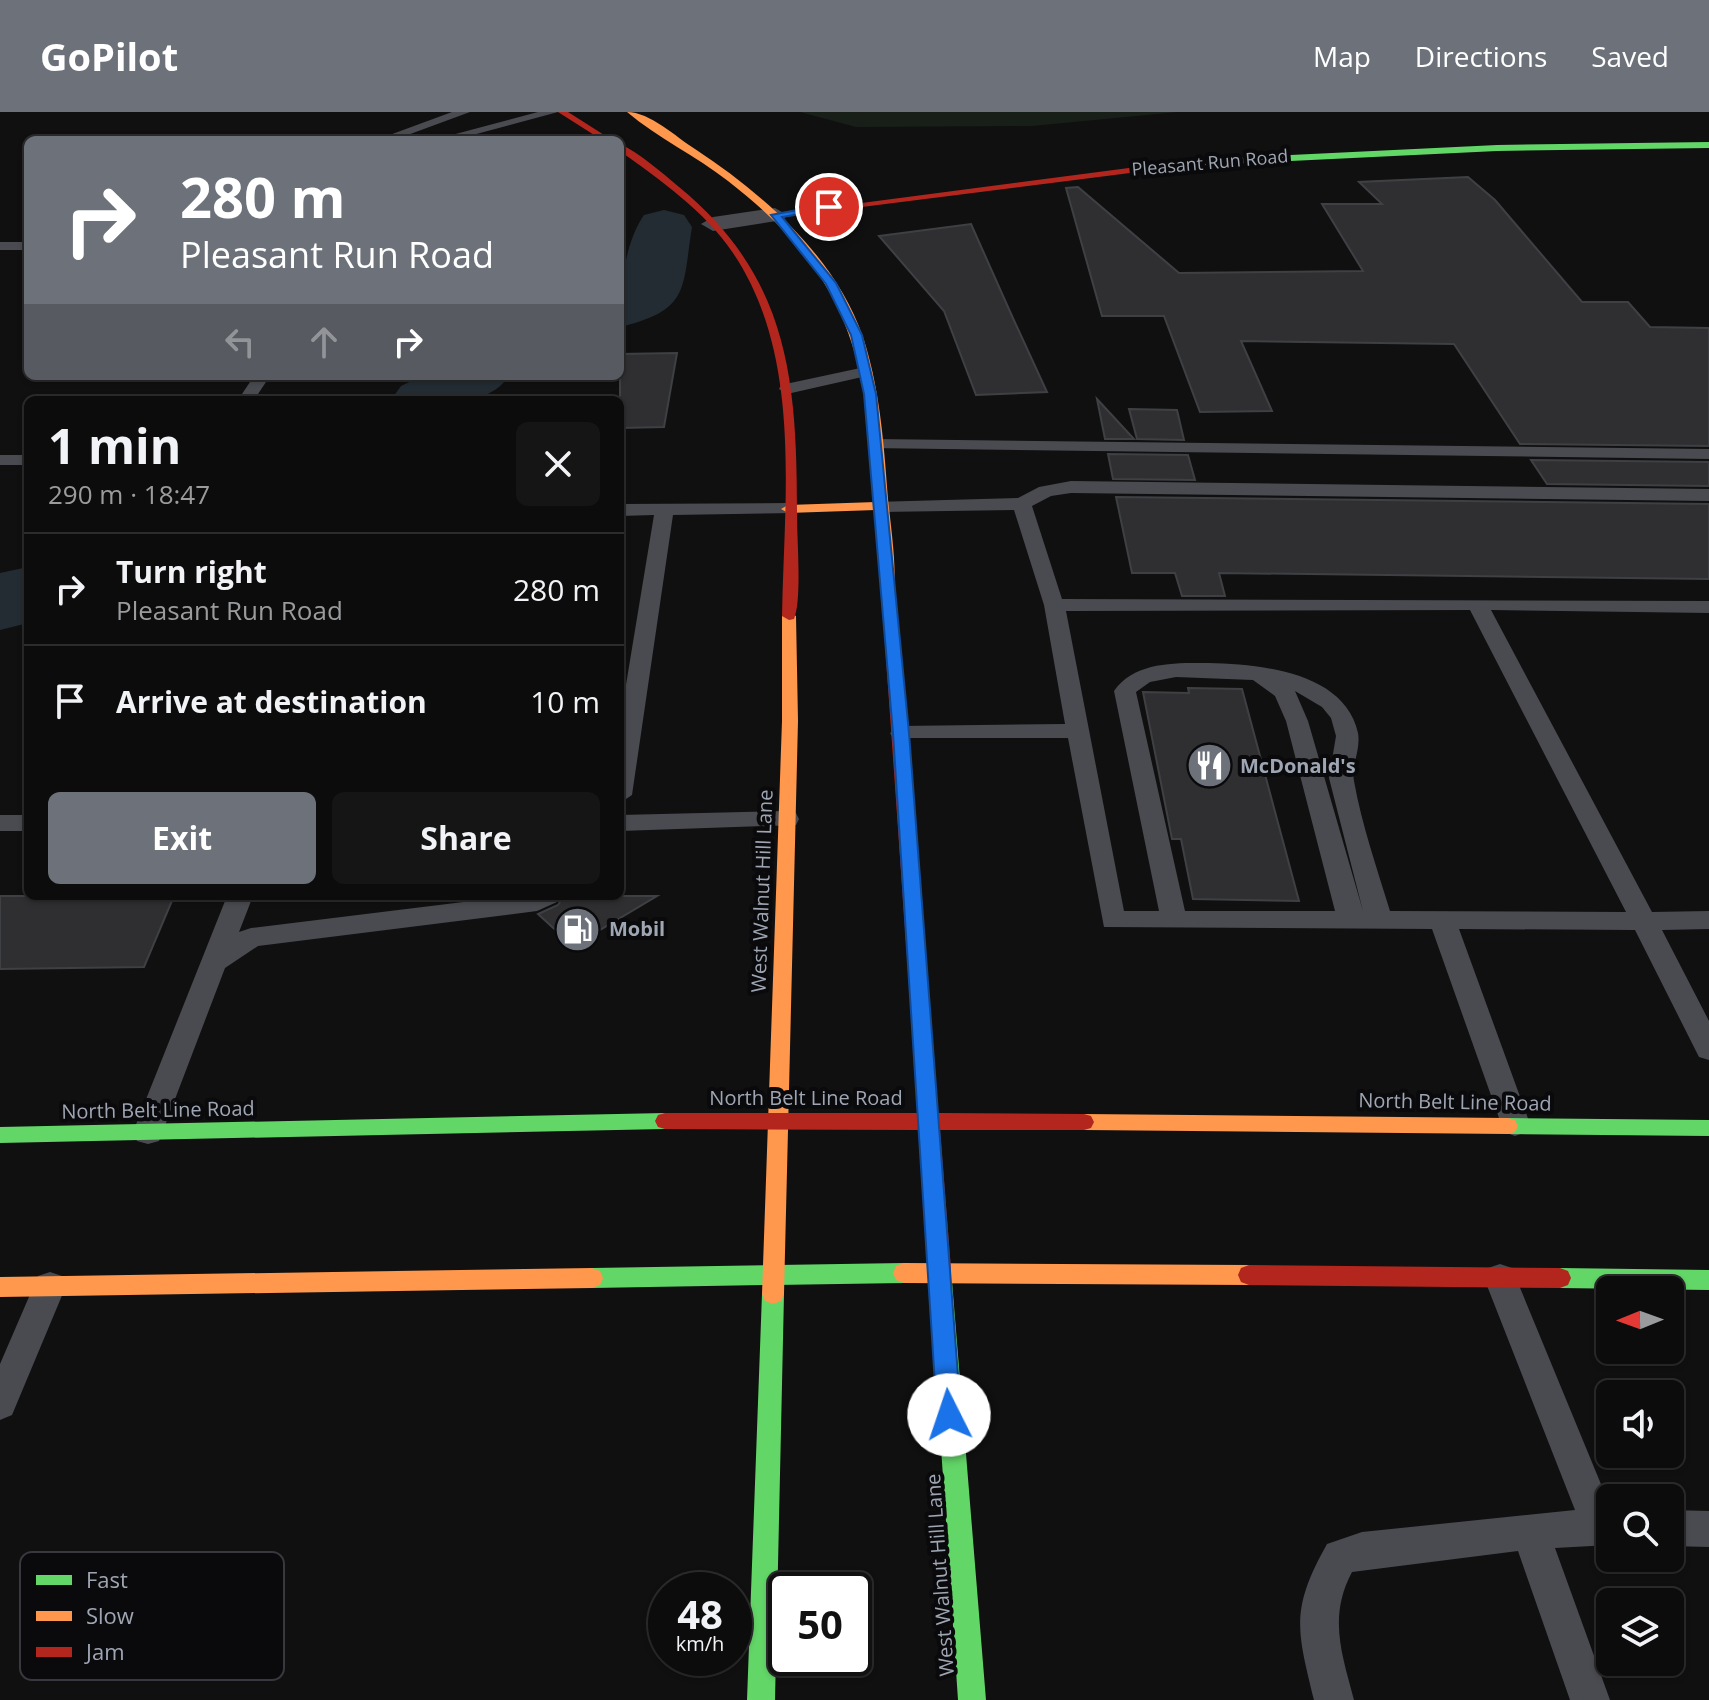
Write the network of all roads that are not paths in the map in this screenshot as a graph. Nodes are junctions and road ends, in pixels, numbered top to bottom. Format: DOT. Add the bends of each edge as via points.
graph roads {
  1 [pos="464,112"];
  2 [pos="552,112"];
  3 [pos="562,112"];
  4 [pos="631,112"];
  5 [pos="394,136"];
  6 [pos="455,136"];
  7 [pos="601,136"];
  8 [pos="1709,145"];
  9 [pos="624,150"];
  10 [pos="775,215"];
  11 [pos="713,224"];
  12 [pos="0,246"];
  13 [pos="24,246"];
  14 [pos="865,372"];
  15 [pos="787,389"];
  16 [pos="875,444"];
  17 [pos="1709,454"];
  18 [pos="0,460"];
  19 [pos="24,460"];
  20 [pos="1709,495"];
  21 [pos="1022,504"];
  22 [pos="881,506"];
  23 [pos="788,509"];
  24 [pos="624,510"];
  25 [pos="664,510"];
  26 [pos="1477,604"];
  27 [pos="1054,605"];
  28 [pos="1709,607"];
  29 [pos="1260,676"];
  30 [pos="1078,731"];
  31 [pos="901,733"];
  32 [pos="624,769"];
  33 [pos="787,819"];
  34 [pos="0,823"];
  35 [pos="24,823"];
  36 [pos="624,823"];
  37 [pos="238,900"];
  38 [pos="541,900"];
  39 [pos="1174,920"];
  40 [pos="1350,920"];
  41 [pos="1379,920"];
  42 [pos="1442,920"];
  43 [pos="1709,920"];
  44 [pos="1644,921"];
  45 [pos="215,962"];
  46 [pos="1709,1049"];
  47 [pos="777,1119"];
  48 [pos="929,1119"];
  49 [pos="1515,1124"];
  50 [pos="1709,1128"];
  51 [pos="148,1132"];
  52 [pos="0,1135"];
  53 [pos="941,1272"];
  54 [pos="772,1274"];
  55 [pos="1500,1278"];
  56 [pos="1709,1280"];
  57 [pos="50,1286"];
  58 [pos="0,1287"];
  59 [pos="0,1404"];
  60 [pos="1596,1506"];
  61 [pos="1596,1527"];
  62 [pos="1684,1528"];
  63 [pos="1709,1529"];
  64 [pos="1530,1531"];
  65 [pos="761,1700"];
  66 [pos="972,1700"];
  67 [pos="1334,1700"];
  68 [pos="1590,1700"];
  1 -- 5 [label="lane"];
  2 -- 6 [label="lane"];
  3 -- 7 [label="main road"];
  4 -- 10 [label="main road, West Walnut Hill Lane" via="710,160"];
  8 -- 10 [label="main road, Pleasant Run Road" via="1209,161"];
  9 -- 11 [label="main road, West Walnut Hill Lane"];
  10 -- 11 [label="street, Pleasant Run Road"];
  10 -- 14 [label="main road, West Walnut Hill Lane" via="831,283 856,335"];
  11 -- 15 [label="main road, West Walnut Hill Lane" via="762,293"];
  12 -- 13 [label="lane"];
  14 -- 15 [label="lane"];
  14 -- 16 [label="main road, West Walnut Hill Lane"];
  15 -- 23 [label="main road, West Walnut Hill Lane"];
  16 -- 17 [label="lane"];
  16 -- 22 [label="main road, West Walnut Hill Lane"];
  18 -- 19 [label="lane"];
  20 -- 21 [label="lane" via="1071,487 1046,491"];
  21 -- 22 [label="lane"];
  21 -- 27 [label="lane"];
  22 -- 23 [label="main road"];
  22 -- 31 [label="main road, West Walnut Hill Lane"];
  23 -- 25 [label="lane"];
  23 -- 33 [label="main road, West Walnut Hill Lane"];
  24 -- 25 [label="lane"];
  25 -- 32 [label="lane"];
  26 -- 27 [label="lane"];
  26 -- 28 [label="lane"];
  26 -- 44 [label="lane"];
  27 -- 30 [label="lane"];
  29 -- 39 [label="lane" via="1173,671 1133,680 1125,691"];
  29 -- 40 [label="lane" via="1285,693 1297,721"];
  29 -- 41 [label="lane" via="1303,685 1329,698 1339,712 1348,740 1340,775"];
  30 -- 31 [label="lane"];
  30 -- 39 [label="lane" via="1113,920"];
  31 -- 48 [label="main road, West Walnut Hill Lane"];
  33 -- 36 [label="lane"];
  33 -- 47 [label="main road, West Walnut Hill Lane"];
  34 -- 35 [label="lane"];
  37 -- 45 [label="lane"];
  38 -- 45 [label="lane" via="251,937"];
  39 -- 40 [label="lane"];
  40 -- 41 [label="lane"];
  41 -- 42 [label="lane"];
  42 -- 44 [label="lane"];
  42 -- 49 [label="lane"];
  43 -- 44 [label="lane"];
  44 -- 46 [label="lane"];
  45 -- 51 [label="lane"];
  47 -- 48 [label="main road, North Belt Line Road"];
  47 -- 51 [label="main road, North Belt Line Road"];
  47 -- 54 [label="main road, West Walnut Hill Lane"];
  48 -- 49 [label="main road, North Belt Line Road"];
  48 -- 53 [label="main road, West Walnut Hill Lane"];
  49 -- 50 [label="main road, North Belt Line Road"];
  51 -- 52 [label="main road, North Belt Line Road"];
  53 -- 54 [label="main road"];
  53 -- 55 [label="main road"];
  53 -- 66 [label="main road, West Walnut Hill Lane"];
  54 -- 57 [label="main road"];
  54 -- 65 [label="main road, West Walnut Hill Lane"];
  55 -- 56 [label="main road"];
  55 -- 60 [label="lane"];
  57 -- 58 [label="main road"];
  57 -- 59 [label="lane"];
  61 -- 64 [label="lane"];
  62 -- 63 [label="lane"];
  64 -- 67 [label="lane" via="1340,1557 1314,1616"];
  64 -- 68 [label="lane"];
}
